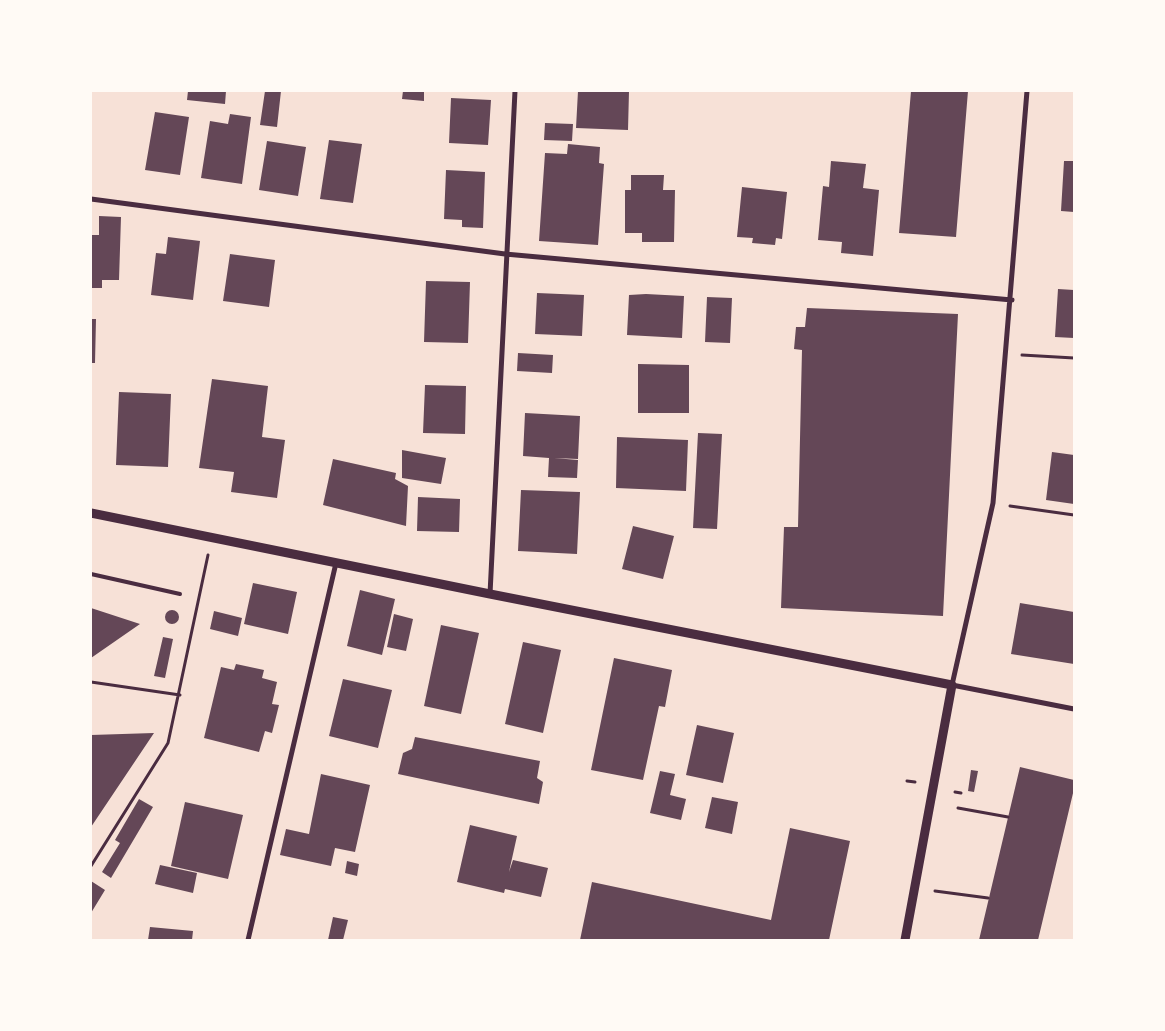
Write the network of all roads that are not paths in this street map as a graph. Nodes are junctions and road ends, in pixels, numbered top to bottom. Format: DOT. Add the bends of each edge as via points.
graph roads {
  1 [pos="515,91"];
  2 [pos="1027,91"];
  3 [pos="91,199"];
  4 [pos="506,254"];
  5 [pos="1012,300"];
  6 [pos="91,513"];
  7 [pos="336,563"];
  8 [pos="91,574"];
  9 [pos="180,594"];
  10 [pos="490,594"];
  11 [pos="952,685"];
  12 [pos="1074,709"];
  13 [pos="248,940"];
  14 [pos="905,940"];
  1 -- 4 [label="street"];
  2 -- 5 [label="street"];
  3 -- 4 [label="street"];
  4 -- 5 [label="street"];
  4 -- 10 [label="street"];
  5 -- 11 [label="street" via="993,503"];
  6 -- 7 [label="street"];
  7 -- 10 [label="street"];
  7 -- 13 [label="street"];
  8 -- 9 [label="lane"];
  10 -- 11 [label="street"];
  11 -- 12 [label="street"];
  11 -- 14 [label="street"];
}
